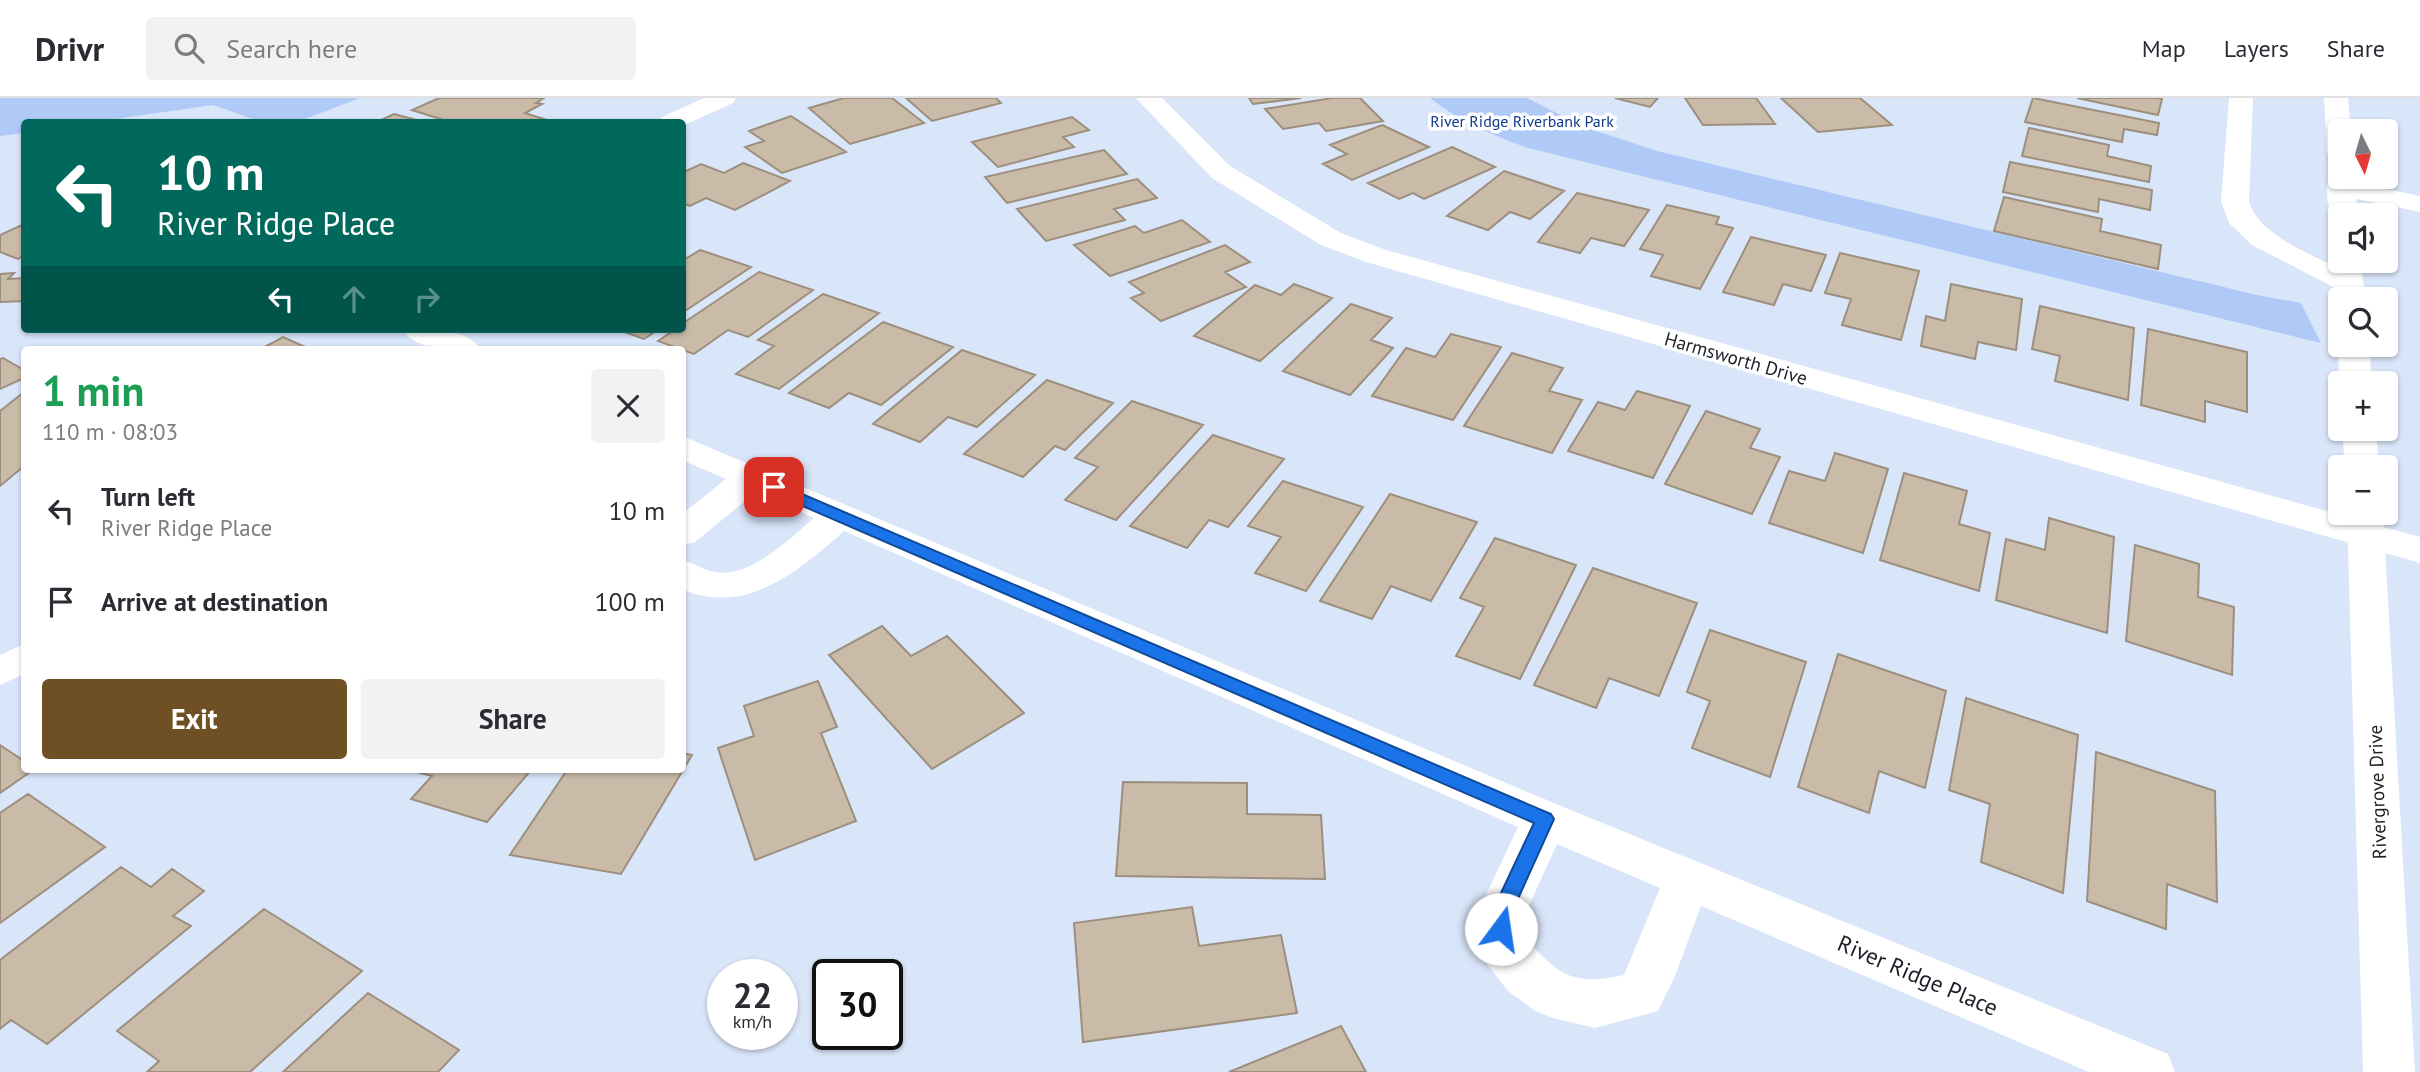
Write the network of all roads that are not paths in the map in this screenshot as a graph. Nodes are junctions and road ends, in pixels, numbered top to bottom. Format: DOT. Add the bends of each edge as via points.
graph roads {
  1 [pos="724,98"];
  2 [pos="1148,98"];
  3 [pos="2241,98"];
  4 [pos="2336,98"];
  5 [pos="677,119"];
  6 [pos="2338,119"];
  7 [pos="2367,189"];
  8 [pos="2420,204"];
  9 [pos="2349,281"];
  10 [pos="426,333"];
  11 [pos="457,346"];
  12 [pos="686,449"];
  13 [pos="751,478"];
  14 [pos="2328,513"];
  15 [pos="840,515"];
  16 [pos="2365,525"];
  17 [pos="2369,525"];
  18 [pos="686,530"];
  19 [pos="2420,550"];
  20 [pos="686,575"];
  21 [pos="21,659"];
  22 [pos="0,672"];
  23 [pos="1545,819"];
  24 [pos="1688,878"];
  25 [pos="2149,1072"];
  26 [pos="2389,1072"];
  1 -- 5 [label="street"];
  2 -- 14 [label="street, Harmsworth Drive" via="1221,172 1331,239 1376,256"];
  3 -- 9 [label="street" via="2235,201 2239,217 2262,239"];
  4 -- 6 [label="street"];
  7 -- 8 [label="street"];
  10 -- 11 [label="street"];
  12 -- 13 [label="street, River Ridge Place"];
  13 -- 15 [label="street, River Ridge Place"];
  13 -- 18 [label="street"];
  15 -- 20 [label="street" via="775,568 748,582 711,585"];
  15 -- 23 [label="street, River Ridge Place"];
  16 -- 26 [label="street, Rivergrove Drive"];
  17 -- 19 [label="street, Harmsworth Drive"];
  21 -- 22 [label="lane"];
  23 -- 24 [label="street, River Ridge Place"];
  23 -- 24 [label="street" via="1502,912 1501,945 1526,975 1553,995 1595,1005 1640,995"];
  24 -- 25 [label="street, River Ridge Place"];
}
